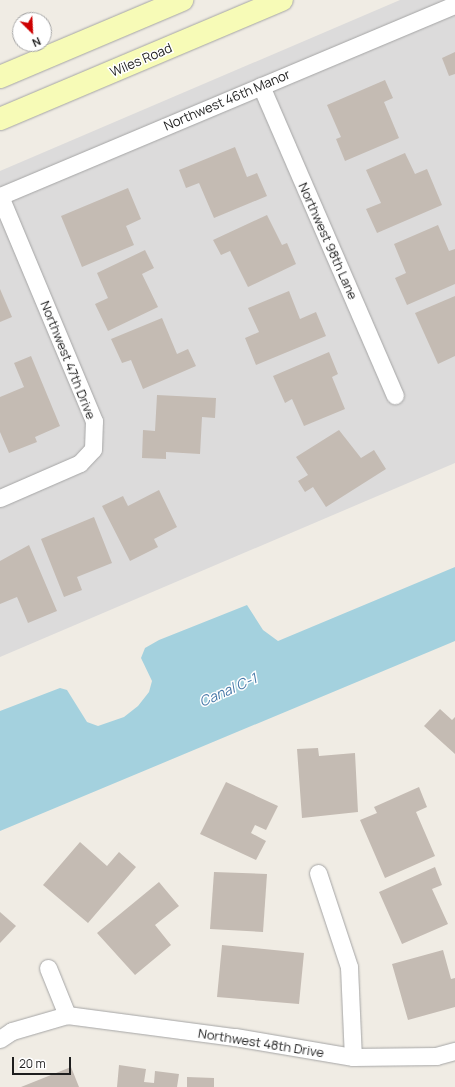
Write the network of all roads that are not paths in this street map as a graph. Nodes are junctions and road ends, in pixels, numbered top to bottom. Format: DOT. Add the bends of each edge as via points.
graph roads {
  1 [pos="182,0"];
  2 [pos="282,0"];
  3 [pos="455,5"];
  4 [pos="0,77"];
  5 [pos="261,86"];
  6 [pos="0,119"];
  7 [pos="0,196"];
  8 [pos="395,395"];
  9 [pos="0,498"];
  10 [pos="318,873"];
  11 [pos="48,968"];
  12 [pos="67,1015"];
  13 [pos="0,1039"];
  14 [pos="455,1051"];
  15 [pos="353,1057"];
  1 -- 4 [label="main road"];
  2 -- 6 [label="main road, Wiles Road"];
  3 -- 5 [label="street, Northwest 46th Manor"];
  5 -- 7 [label="street, Northwest 46th Manor"];
  5 -- 8 [label="street, Northwest 98th Lane"];
  7 -- 9 [label="street, Northwest 47th Drive" via="94,421 93,449 80,463"];
  10 -- 15 [label="street" via="349,967"];
  11 -- 12 [label="street"];
  12 -- 13 [label="street, Northwest 48th Drive" via="12,1031"];
  12 -- 15 [label="street, Northwest 48th Drive" via="235,1037"];
  14 -- 15 [label="street, Northwest 48th Drive" via="436,1056"];
}
